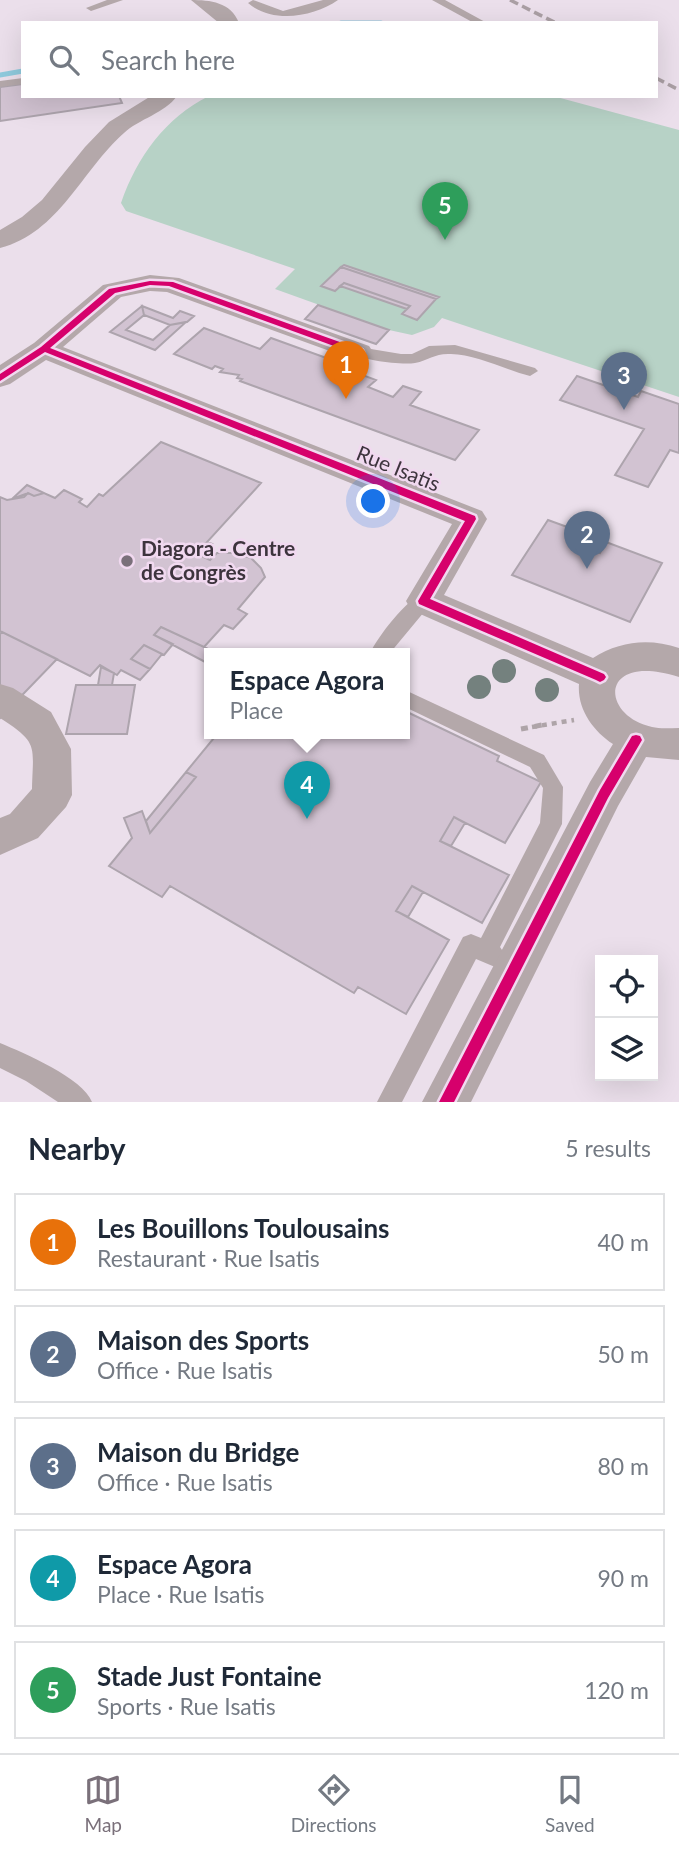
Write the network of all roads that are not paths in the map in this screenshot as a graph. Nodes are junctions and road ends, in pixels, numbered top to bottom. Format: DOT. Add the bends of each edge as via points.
graph roads {
  1 [pos="118,0"];
  2 [pos="201,0"];
  3 [pos="270,0"];
  4 [pos="333,0"];
  5 [pos="437,0"];
  6 [pos="248,1"];
  7 [pos="91,8"];
  8 [pos="228,21"];
  9 [pos="478,21"];
  10 [pos="21,81"];
  11 [pos="0,84"];
  12 [pos="163,98"];
  13 [pos="0,240"];
  14 [pos="44,349"];
  15 [pos="359,352"];
  16 [pos="530,371"];
  17 [pos="0,378"];
  18 [pos="423,601"];
  19 [pos="383,648"];
  20 [pos="679,663"];
  21 [pos="600,677"];
  22 [pos="0,699"];
  23 [pos="410,700"];
  24 [pos="636,740"];
  25 [pos="679,744"];
  26 [pos="566,832"];
  27 [pos="0,836"];
  28 [pos="501,960"];
  29 [pos="0,1055"];
  30 [pos="80,1102"];
  31 [pos="389,1102"];
  32 [pos="446,1102"];
  1 -- 7 [label="lane"];
  2 -- 8 [label="street"];
  3 -- 6 [label="lane"];
  4 -- 6 [label="lane" via="281,16"];
  5 -- 9 [label="lane"];
  10 -- 11 [label="lane"];
  12 -- 13 [label="street" via="117,127 51,205"];
  14 -- 15 [label="street" via="112,291 150,283 170,284"];
  14 -- 17 [label="street"];
  14 -- 18 [label="street, Rue Isatis" via="471,519"];
  15 -- 16 [label="lane" via="401,359 429,350 455,349"];
  18 -- 19 [label="lane"];
  18 -- 21 [label="street"];
  20 -- 21 [label="street" via="636,655 615,663"];
  21 -- 24 [label="street" via="596,690 604,715"];
  22 -- 27 [label="street" via="38,723 43,732 52,749 52,795 24,826"];
  23 -- 26 [label="lane" via="537,761 553,787"];
  24 -- 25 [label="street"];
  24 -- 26 [label="street"];
  26 -- 28 [label="street"];
  28 -- 31 [label="lane" via="471,945"];
  28 -- 32 [label="street"];
  29 -- 30 [label="lane"];
}
